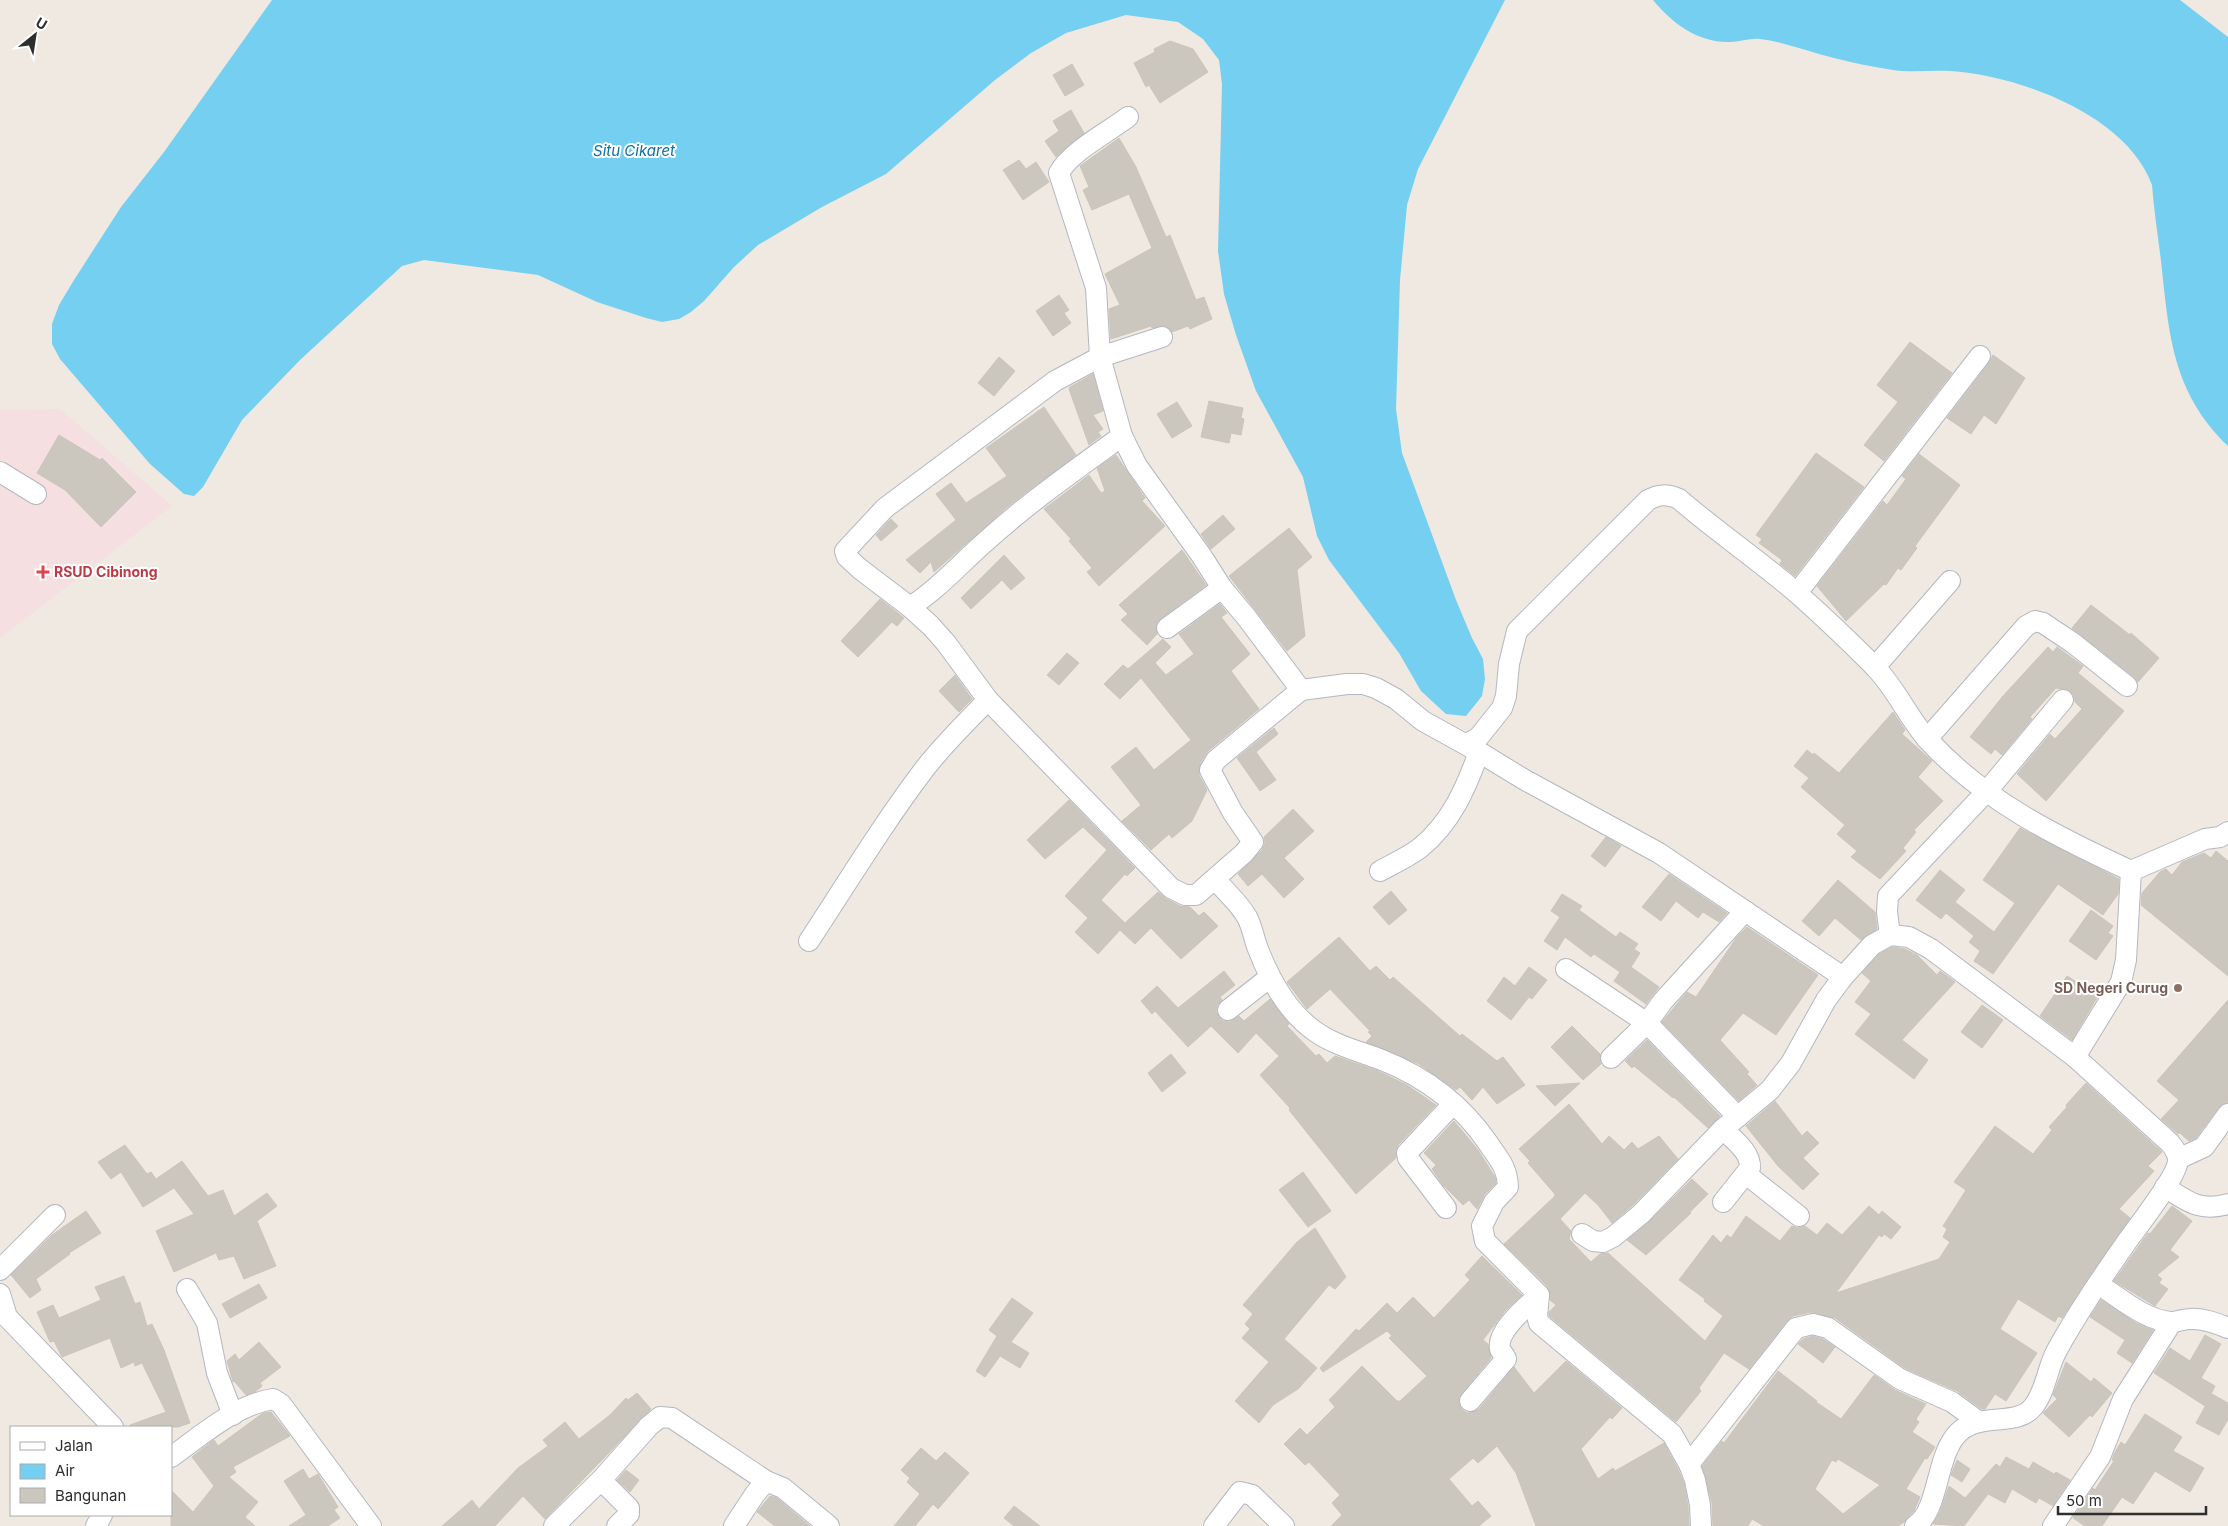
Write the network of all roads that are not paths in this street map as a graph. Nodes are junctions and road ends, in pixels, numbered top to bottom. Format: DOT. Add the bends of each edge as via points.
graph roads {
  1 [pos="1128,117"];
  2 [pos="1162,337"];
  3 [pos="1980,356"];
  4 [pos="1100,357"];
  5 [pos="1122,436"];
  6 [pos="0,472"];
  7 [pos="36,494"];
  8 [pos="1950,581"];
  9 [pos="1222,588"];
  10 [pos="1797,594"];
  11 [pos="910,607"];
  12 [pos="1167,628"];
  13 [pos="1875,667"];
  14 [pos="2127,686"];
  15 [pos="1301,690"];
  16 [pos="988,700"];
  17 [pos="2064,700"];
  18 [pos="1927,738"];
  19 [pos="1473,748"];
  20 [pos="1987,791"];
  21 [pos="2225,838"];
  22 [pos="1380,871"];
  23 [pos="2131,871"];
  24 [pos="1215,879"];
  25 [pos="1745,911"];
  26 [pos="1890,935"];
  27 [pos="809,941"];
  28 [pos="1566,969"];
  29 [pos="1270,976"];
  30 [pos="1843,977"];
  31 [pos="1228,1010"];
  32 [pos="1647,1023"];
  33 [pos="2075,1057"];
  34 [pos="1611,1058"];
  35 [pos="1453,1104"];
  36 [pos="2228,1114"];
  37 [pos="1731,1123"];
  38 [pos="2178,1159"];
  39 [pos="1746,1174"];
  40 [pos="2165,1187"];
  41 [pos="1723,1202"];
  42 [pos="2228,1204"];
  43 [pos="1446,1208"];
  44 [pos="55,1215"];
  45 [pos="1799,1216"];
  46 [pos="1582,1234"];
  47 [pos="0,1270"];
  48 [pos="2098,1284"];
  49 [pos="187,1289"];
  50 [pos="0,1294"];
  51 [pos="1538,1295"];
  52 [pos="2172,1322"];
  53 [pos="2228,1328"];
  54 [pos="1470,1401"];
  55 [pos="233,1415"];
  56 [pos="1978,1421"];
  57 [pos="112,1426"];
  58 [pos="172,1456"];
  59 [pos="1689,1464"];
  60 [pos="601,1480"];
  61 [pos="766,1481"];
  62 [pos="371,1526"];
  63 [pos="554,1526"];
  64 [pos="617,1526"];
  65 [pos="734,1526"];
  66 [pos="829,1526"];
  67 [pos="1214,1526"];
  68 [pos="1284,1526"];
  69 [pos="1701,1526"];
  70 [pos="1915,1526"];
  71 [pos="2053,1526"];
  1 -- 4 [label="street" via="1080,150 1062,166 1059,173 1096,288"];
  2 -- 4 [label="street"];
  3 -- 10 [label="street"];
  4 -- 5 [label="street"];
  4 -- 11 [label="street" via="1055,381 885,508 850,544 845,551 847,557"];
  5 -- 9 [label="street" via="1137,466"];
  5 -- 11 [label="street" via="1036,499 928,596"];
  6 -- 7 [label="street"];
  8 -- 13 [label="street"];
  9 -- 12 [label="street"];
  9 -- 15 [label="street"];
  10 -- 13 [label="street"];
  10 -- 19 [label="street" via="1679,500 1668,495 1656,496 1648,500 1517,631 1502,708"];
  11 -- 16 [label="street" via="946,643"];
  13 -- 18 [label="street" via="1895,689"];
  14 -- 18 [label="street" via="2073,643 2035,621 2026,626"];
  15 -- 19 [label="street" via="1347,684 1376,688 1423,721"];
  15 -- 24 [label="street" via="1212,765 1210,770 1225,800 1253,842"];
  16 -- 24 [label="street" via="1171,888 1186,895 1196,895"];
  16 -- 27 [label="street" via="927,766"];
  17 -- 20 [label="street"];
  18 -- 20 [label="street" via="1950,762"];
  19 -- 22 [label="street" via="1465,790 1443,825 1418,849"];
  19 -- 25 [label="street" via="1659,853"];
  20 -- 23 [label="street" via="2060,838"];
  20 -- 26 [label="street" via="1888,896"];
  21 -- 23 [label="street" via="2205,839"];
  23 -- 33 [label="street" via="2122,982"];
  24 -- 29 [label="street" via="1247,917"];
  25 -- 30 [label="street"];
  25 -- 32 [label="street"];
  26 -- 30 [label="street" via="1872,945"];
  26 -- 33 [label="street" via="1910,937 1931,949"];
  28 -- 32 [label="street"];
  29 -- 31 [label="street"];
  29 -- 35 [label="street" via="1293,1011 1314,1031 1335,1044 1382,1060 1424,1080"];
  30 -- 37 [label="street" via="1826,1000 1791,1063 1770,1090"];
  32 -- 34 [label="street"];
  32 -- 37 [label="street"];
  33 -- 38 [label="street" via="2170,1143"];
  35 -- 43 [label="street" via="1407,1153"];
  35 -- 51 [label="street" via="1477,1128 1508,1172 1508,1187 1494,1202 1482,1226 1485,1241"];
  36 -- 38 [label="street" via="2204,1146"];
  37 -- 39 [label="street" via="1751,1162"];
  37 -- 46 [label="street" via="1641,1214 1613,1237 1603,1242 1593,1241"];
  38 -- 40 [label="street"];
  39 -- 41 [label="street"];
  39 -- 45 [label="street"];
  40 -- 42 [label="street" via="2200,1207 2213,1209"];
  40 -- 48 [label="street"];
  44 -- 47 [label="street"];
  48 -- 52 [label="street" via="2140,1311"];
  48 -- 56 [label="street" via="2055,1353 2042,1391 2032,1408 2015,1417"];
  49 -- 55 [label="street" via="207,1323 217,1373"];
  50 -- 57 [label="street" via="7,1317"];
  51 -- 54 [label="street" via="1503,1333 1500,1350 1506,1359"];
  51 -- 59 [label="street" via="1539,1323 1672,1434"];
  52 -- 53 [label="street" via="2204,1320"];
  52 -- 71 [label="street" via="2123,1399 2100,1458"];
  55 -- 58 [label="street"];
  55 -- 62 [label="street" via="264,1400 272,1399 281,1404"];
  56 -- 59 [label="street" via="1952,1402 1900,1379 1828,1328 1812,1324 1796,1328"];
  56 -- 70 [label="street" via="1959,1431 1951,1442 1928,1510"];
  59 -- 69 [label="street" via="1700,1505"];
  60 -- 61 [label="street" via="660,1417 672,1418"];
  60 -- 63 [label="street"];
  60 -- 64 [label="street" via="629,1508 629,1514"];
  61 -- 65 [label="street"];
  61 -- 66 [label="street" via="783,1488"];
  67 -- 68 [label="street" via="1240,1492 1252,1495"];
}
